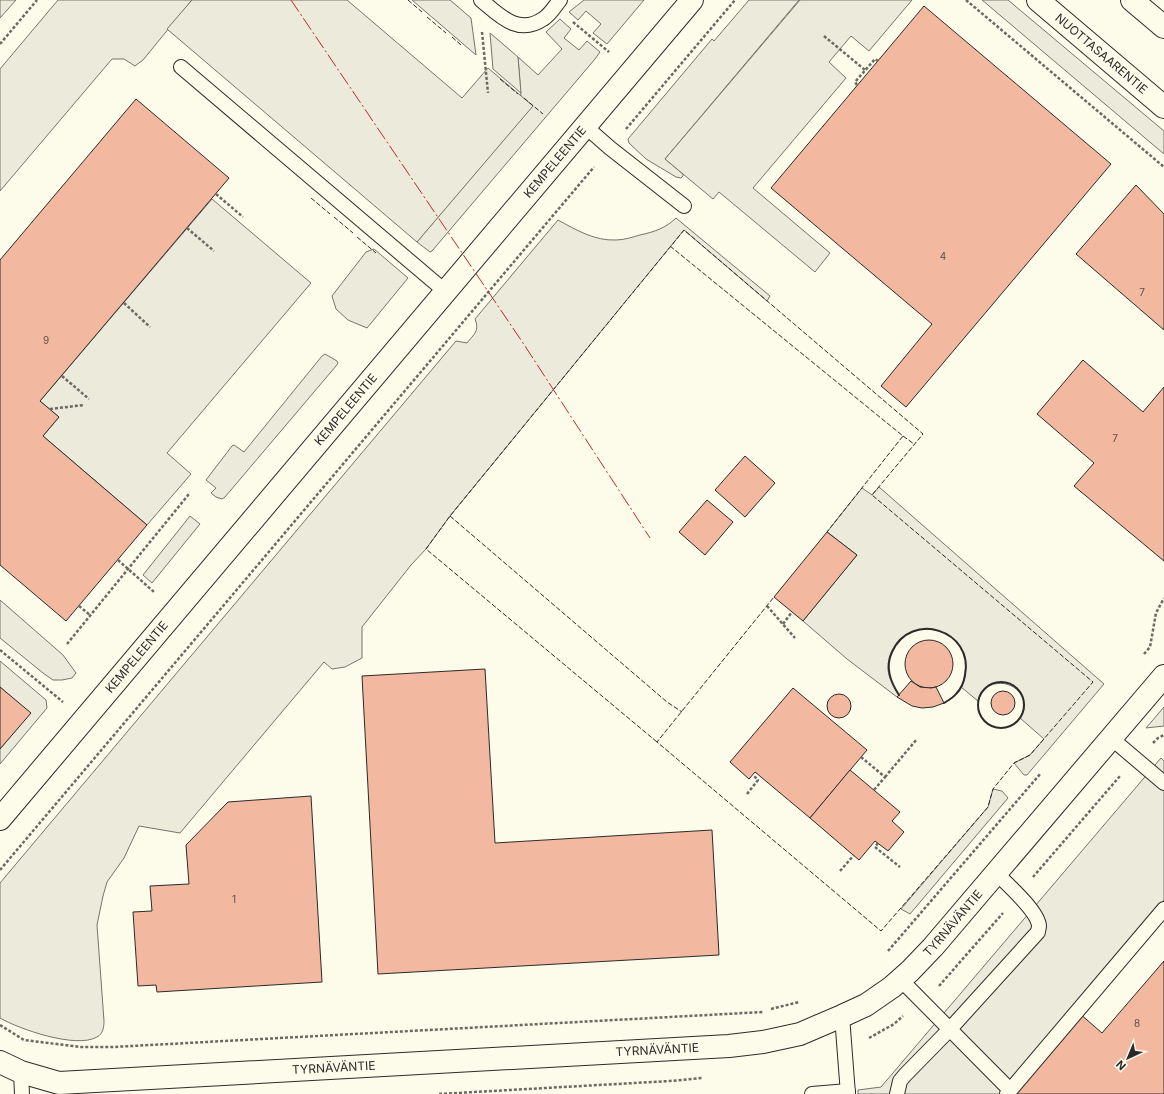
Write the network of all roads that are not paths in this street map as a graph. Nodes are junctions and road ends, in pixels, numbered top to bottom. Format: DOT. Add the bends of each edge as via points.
graph roads {
  1 [pos="481,0"];
  2 [pos="692,0"];
  3 [pos="1038,0"];
  4 [pos="1132,0"];
  5 [pos="557,3"];
  6 [pos="1164,27"];
  7 [pos="181,67"];
  8 [pos="1164,107"];
  9 [pos="586,127"];
  10 [pos="684,206"];
  11 [pos="446,292"];
  12 [pos="1164,676"];
  13 [pos="1111,738"];
  14 [pos="1164,782"];
  15 [pos="0,820"];
  16 [pos="996,874"];
  17 [pos="1164,909"];
  18 [pos="900,979"];
  19 [pos="842,1016"];
  20 [pos="950,1029"];
  21 [pos="0,1062"];
  22 [pos="21,1072"];
  23 [pos="848,1092"];
  24 [pos="1008,1092"];
  25 [pos="22,1094"];
  26 [pos="812,1094"];
  27 [pos="897,1094"];
  1 -- 5 [label="lane" via="503,19 528,26 544,19"];
  2 -- 9 [label="street, KEMPELEENTIE"];
  3 -- 8 [label="street, NUOTTASAARENTIE"];
  4 -- 6 [label="street"];
  7 -- 11 [label="lane"];
  9 -- 10 [label="lane"];
  9 -- 11 [label="street, KEMPELEENTIE"];
  11 -- 15 [label="street, KEMPELEENTIE"];
  12 -- 13 [label="street, TYRNÄVÄNTIE"];
  13 -- 14 [label="lane"];
  13 -- 16 [label="street, TYRNÄVÄNTIE"];
  16 -- 18 [label="street, TYRNÄVÄNTIE" via="933,947"];
  16 -- 20 [label="lane" via="1019,895 1035,915 1039,926 1038,932"];
  17 -- 24 [label="lane"];
  18 -- 19 [label="street, TYRNÄVÄNTIE" via="866,1004"];
  18 -- 20 [label="lane"];
  19 -- 22 [label="street, TYRNÄVÄNTIE" via="800,1034 729,1046 59,1083"];
  19 -- 23 [label="lane"];
  20 -- 24 [label="lane"];
  20 -- 27 [label="lane" via="900,1081"];
  21 -- 22 [label="street, TYRNÄVÄNTIE"];
  22 -- 25 [label="lane"];
  23 -- 26 [label="lane"];
}
